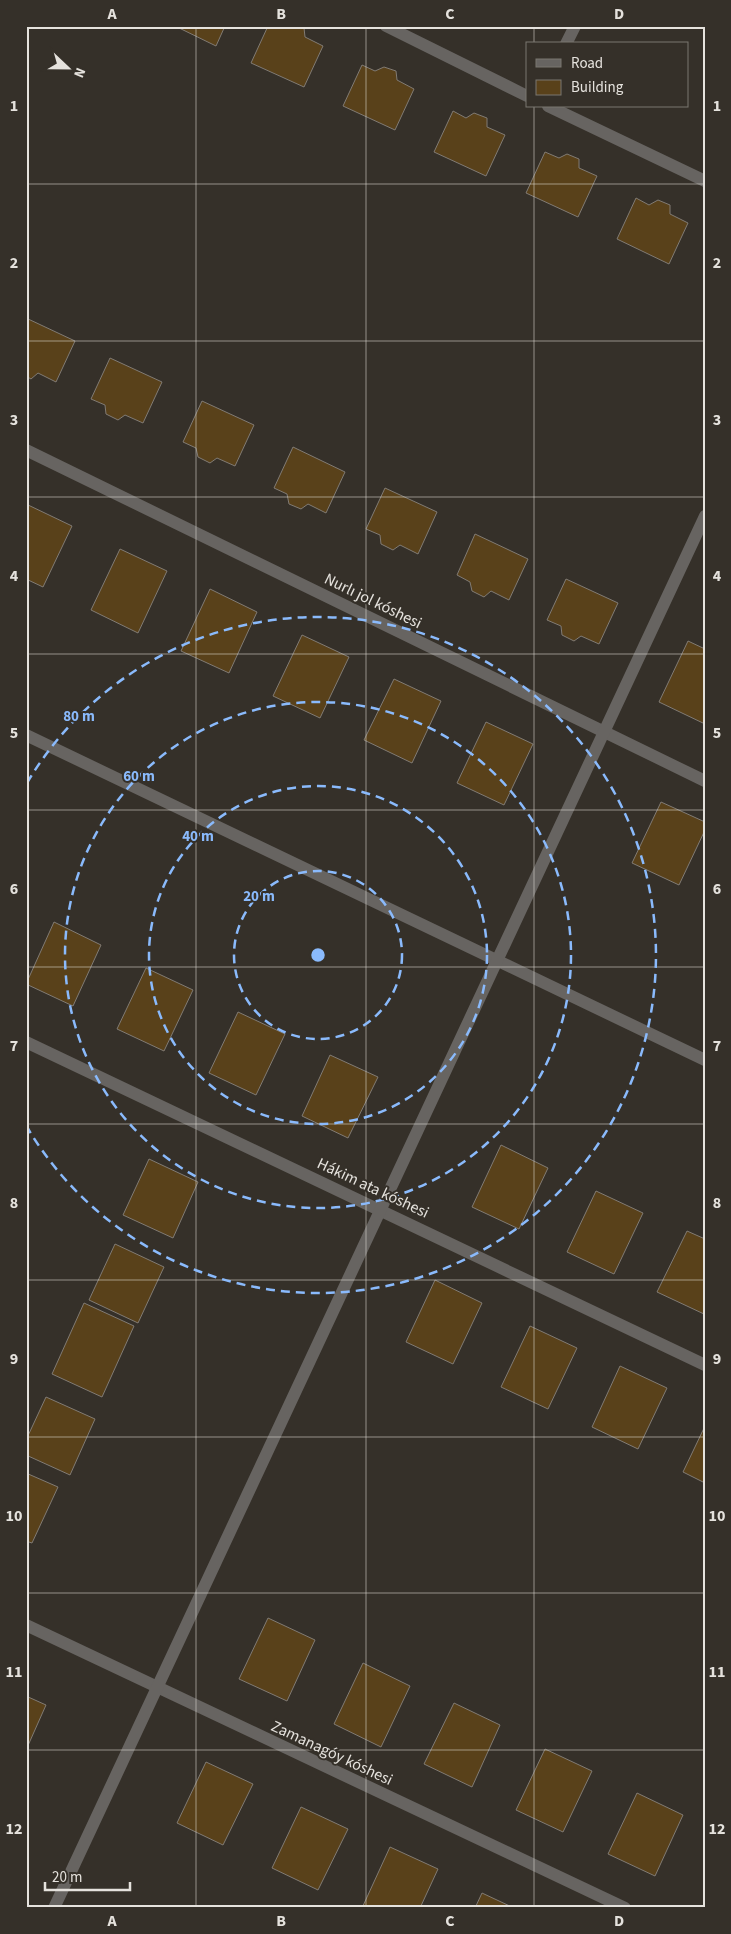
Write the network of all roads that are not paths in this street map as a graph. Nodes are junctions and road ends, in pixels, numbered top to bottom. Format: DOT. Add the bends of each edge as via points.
graph roads {
  1 [pos="386,26"];
  2 [pos="575,26"];
  3 [pos="567,42"];
  4 [pos="526,96"];
  5 [pos="552,108"];
  6 [pos="705,181"];
  7 [pos="26,450"];
  8 [pos="705,516"];
  9 [pos="604,732"];
  10 [pos="26,735"];
  11 [pos="705,781"];
  12 [pos="498,960"];
  13 [pos="26,1042"];
  14 [pos="705,1060"];
  15 [pos="381,1210"];
  16 [pos="705,1365"];
  17 [pos="26,1625"];
  18 [pos="157,1688"];
  19 [pos="54,1908"];
  20 [pos="625,1908"];
  1 -- 4 [label="street"];
  2 -- 3 [label="street"];
  5 -- 6 [label="street"];
  7 -- 9 [label="street, Nurlı jol kóshesi"];
  8 -- 9 [label="street"];
  9 -- 11 [label="street, Nurlı jol kóshesi"];
  9 -- 12 [label="street"];
  10 -- 12 [label="street"];
  12 -- 14 [label="street"];
  12 -- 15 [label="street"];
  13 -- 15 [label="street, Hákim ata kóshesi"];
  15 -- 16 [label="street, Hákim ata kóshesi"];
  15 -- 18 [label="street"];
  17 -- 18 [label="street, Zamanagóy kóshesi"];
  18 -- 19 [label="street"];
  18 -- 20 [label="street, Zamanagóy kóshesi"];
}
